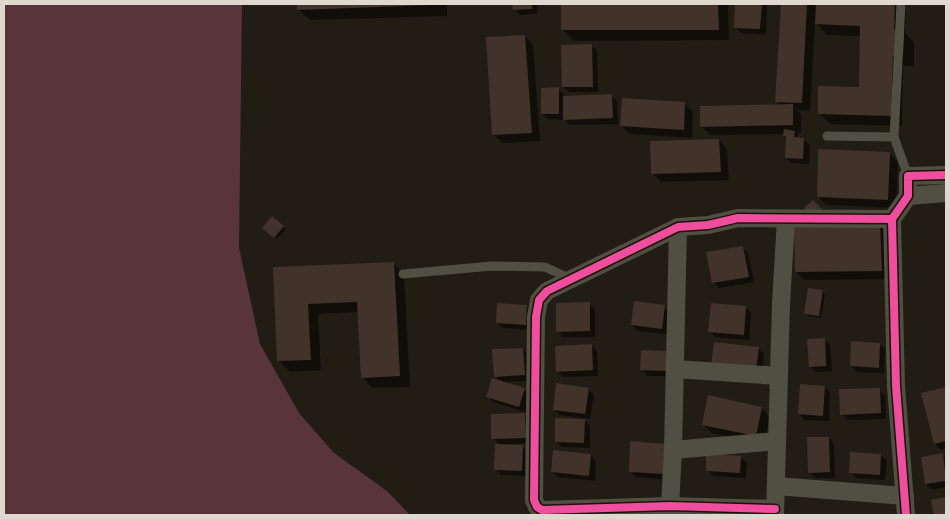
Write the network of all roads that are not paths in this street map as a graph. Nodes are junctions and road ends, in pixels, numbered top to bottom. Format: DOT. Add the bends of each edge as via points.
graph roads {
  1 [pos="901,4"];
  2 [pos="827,136"];
  3 [pos="894,137"];
  4 [pos="946,175"];
  5 [pos="908,176"];
  6 [pos="946,193"];
  7 [pos="908,196"];
  8 [pos="786,219"];
  9 [pos="892,219"];
  10 [pos="678,227"];
  11 [pos="403,274"];
  12 [pos="571,279"];
  13 [pos="675,369"];
  14 [pos="779,376"];
  15 [pos="777,441"];
  16 [pos="673,450"];
  17 [pos="776,486"];
  18 [pos="905,496"];
  19 [pos="670,506"];
  20 [pos="775,512"];
  21 [pos="906,515"];
  1 -- 3 [label="lane"];
  2 -- 3 [label="lane"];
  3 -- 5 [label="lane"];
  4 -- 5 [label="street"];
  5 -- 7 [label="street"];
  6 -- 7 [label="street"];
  7 -- 9 [label="street"];
  8 -- 9 [label="street"];
  8 -- 10 [label="street" via="738,218"];
  8 -- 14 [label="street"];
  9 -- 18 [label="street" via="896,386"];
  10 -- 12 [label="street"];
  10 -- 13 [label="street"];
  11 -- 12 [label="lane" via="492,266 545,267"];
  12 -- 19 [label="street" via="541,296 537,308 534,504 542,510"];
  13 -- 14 [label="street"];
  13 -- 16 [label="street"];
  14 -- 15 [label="street"];
  15 -- 16 [label="street"];
  15 -- 17 [label="street"];
  16 -- 19 [label="street"];
  17 -- 18 [label="street"];
  17 -- 20 [label="street"];
  18 -- 21 [label="street"];
  19 -- 20 [label="street"];
}
